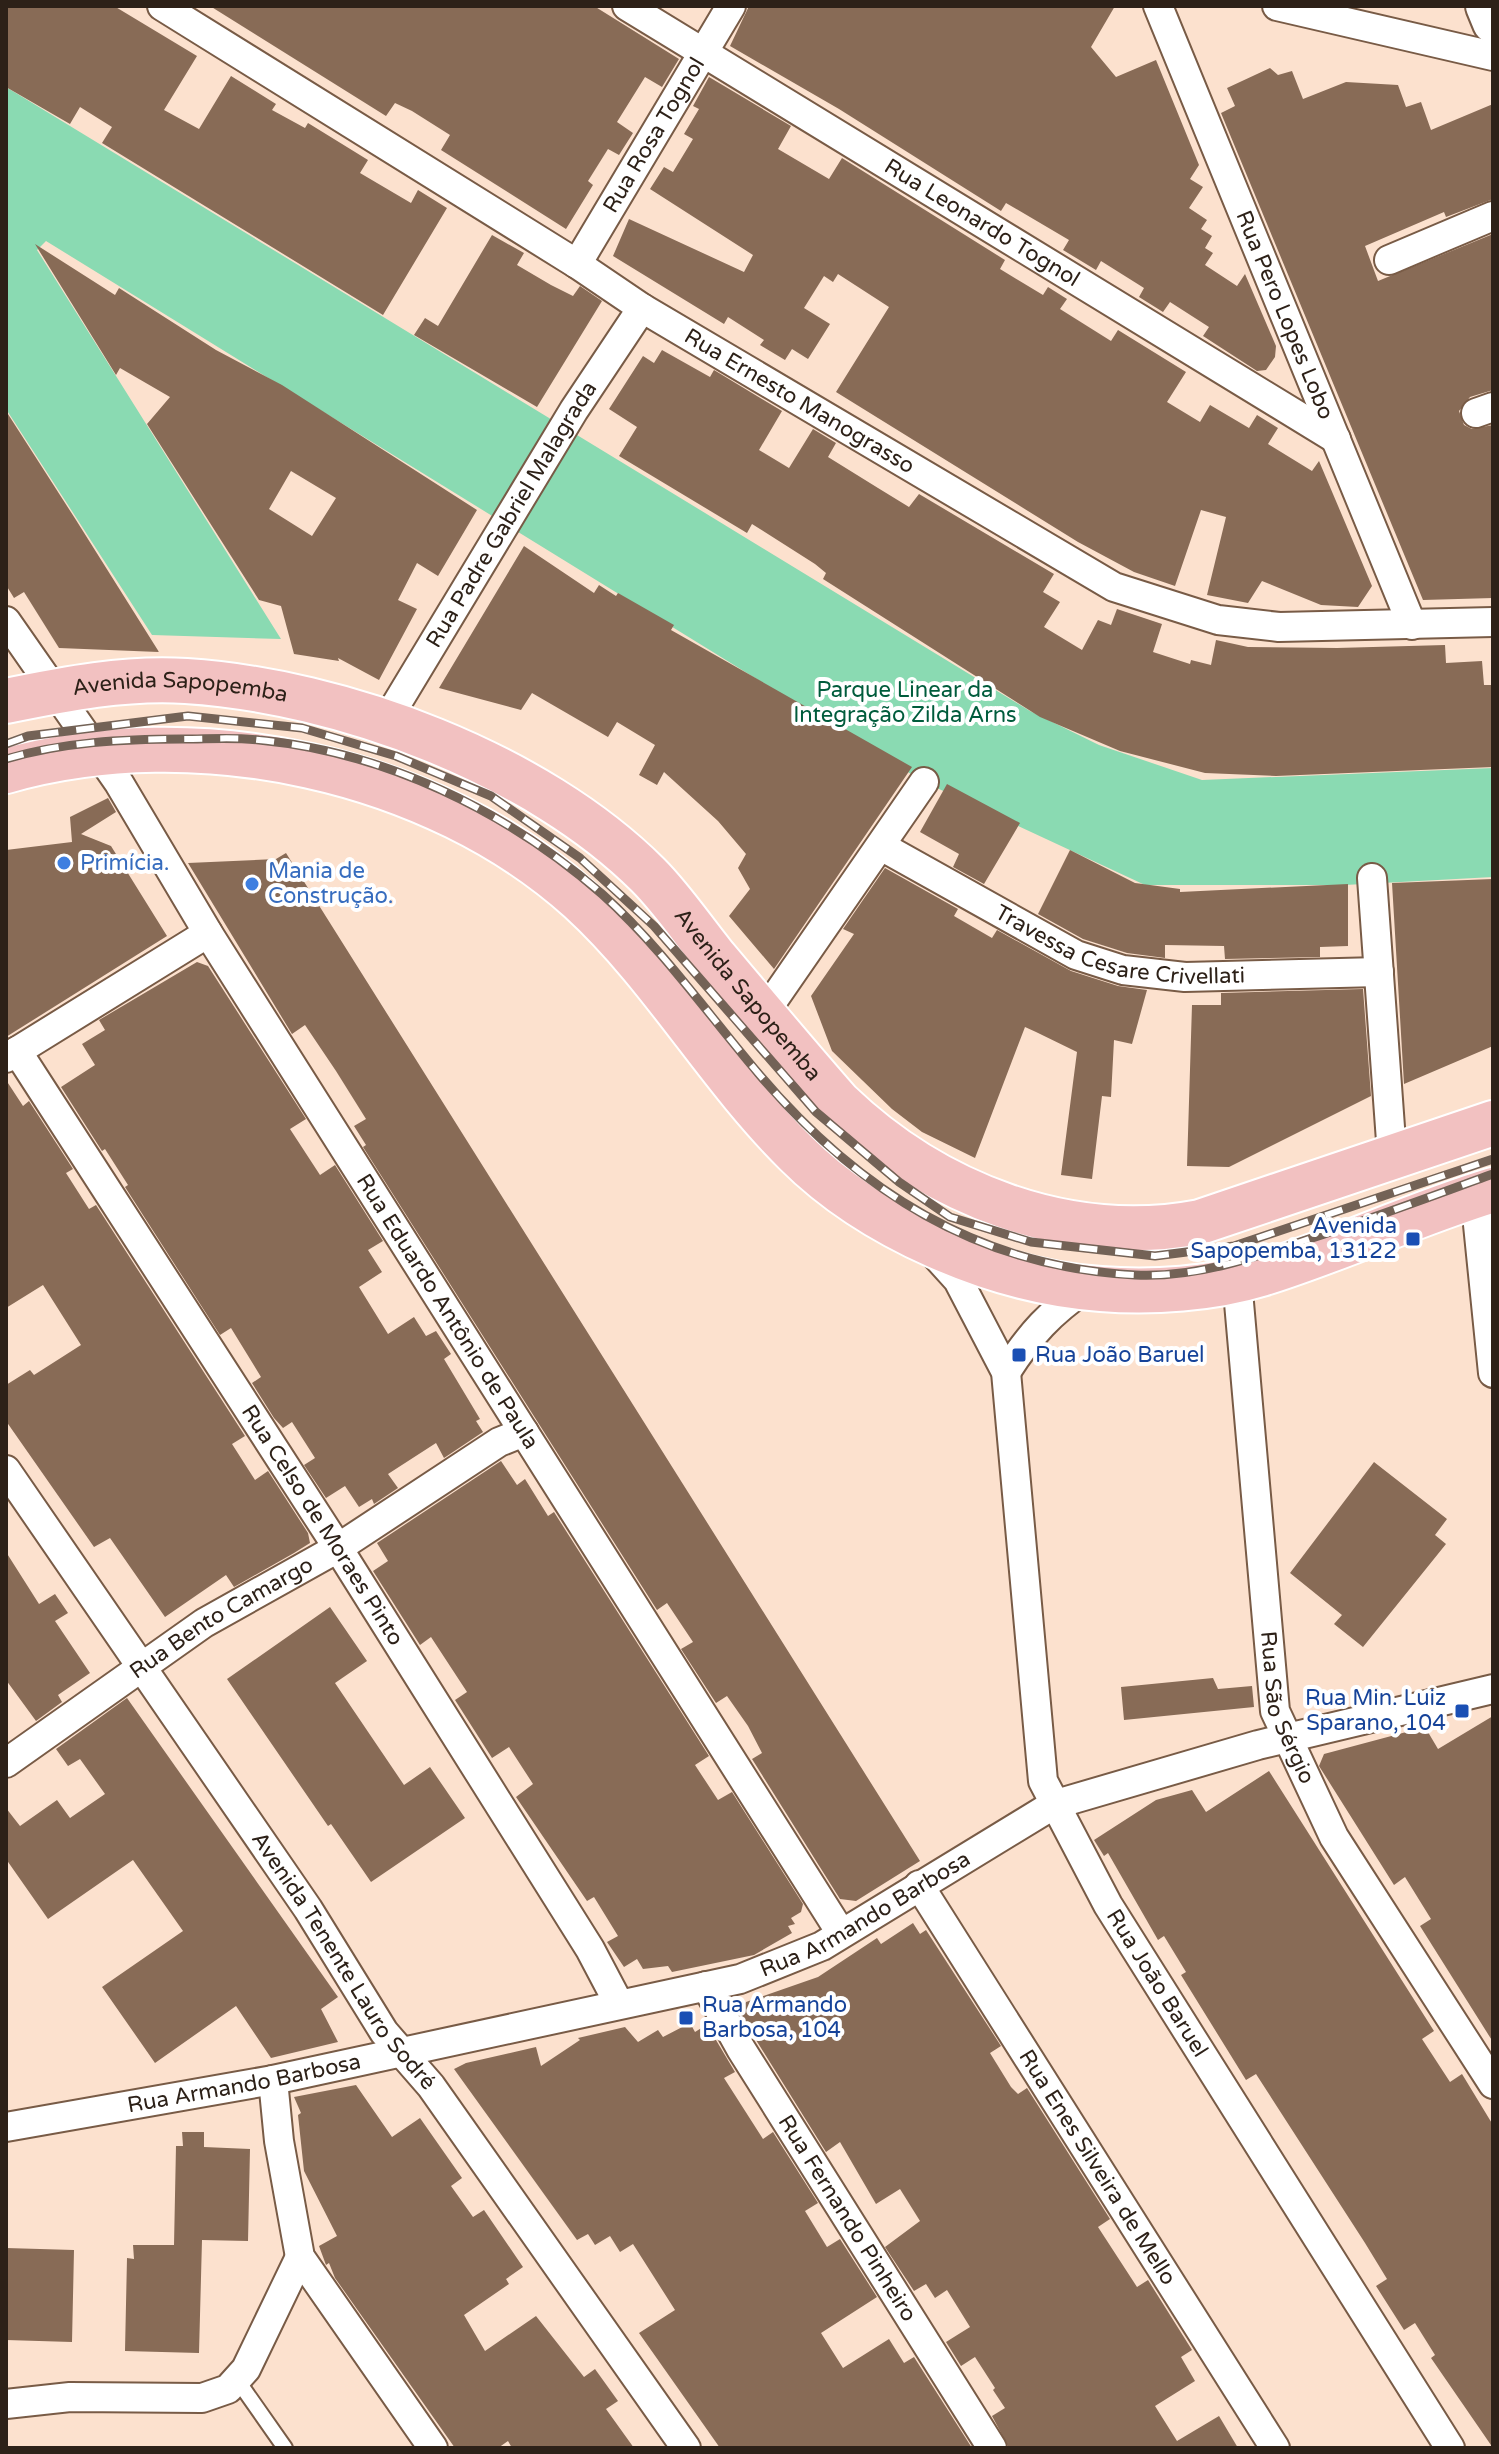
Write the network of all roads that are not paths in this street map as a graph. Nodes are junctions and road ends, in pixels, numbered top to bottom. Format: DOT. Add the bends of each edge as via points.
graph roads {
  1 [pos="162,6"];
  2 [pos="627,6"];
  3 [pos="731,6"];
  4 [pos="1158,6"];
  5 [pos="1277,6"];
  6 [pos="1486,6"];
  7 [pos="1493,23"];
  8 [pos="704,52"];
  9 [pos="1493,56"];
  10 [pos="1493,216"];
  11 [pos="1389,260"];
  12 [pos="577,264"];
  13 [pos="642,308"];
  14 [pos="1336,439"];
  15 [pos="6,621"];
  16 [pos="1493,622"];
  17 [pos="1412,625"];
  18 [pos="54,691"];
  19 [pos="6,701"];
  20 [pos="385,723"];
  21 [pos="97,754"];
  22 [pos="6,771"];
  23 [pos="924,782"];
  24 [pos="881,846"];
  25 [pos="1372,878"];
  26 [pos="208,933"];
  27 [pos="1379,972"];
  28 [pos="763,1015"];
  29 [pos="12,1054"];
  30 [pos="1493,1123"];
  31 [pos="1392,1155"];
  32 [pos="1342,1175"];
  33 [pos="1487,1182"];
  34 [pos="1200,1222"];
  35 [pos="916,1235"];
  36 [pos="1237,1280"];
  37 [pos="1087,1287"];
  38 [pos="1006,1372"];
  39 [pos="1493,1373"];
  40 [pos="524,1432"];
  41 [pos="6,1470"];
  42 [pos="338,1548"];
  43 [pos="141,1667"];
  44 [pos="1493,1689"];
  45 [pos="1285,1739"];
  46 [pos="6,1763"];
  47 [pos="1053,1805"];
  48 [pos="919,1885"];
  49 [pos="841,1933"];
  50 [pos="706,1986"];
  51 [pos="619,2004"];
  52 [pos="401,2053"];
  53 [pos="273,2080"];
  54 [pos="1493,2084"];
  55 [pos="6,2127"];
  56 [pos="300,2257"];
  57 [pos="238,2381"];
  58 [pos="6,2404"];
  59 [pos="285,2448"];
  60 [pos="433,2448"];
  61 [pos="686,2448"];
  62 [pos="992,2448"];
  63 [pos="1275,2448"];
  64 [pos="1450,2448"];
  1 -- 12 [label="street, Rua Ernesto Manograsso"];
  2 -- 8 [label="street, Rua Leonardo Tognol"];
  3 -- 8 [label="street, Rua Rosa Tognol"];
  4 -- 14 [label="street, Rua Pero Lopes Lobo"];
  5 -- 9 [label="street"];
  6 -- 7 [label="street"];
  8 -- 12 [label="street, Rua Rosa Tognol"];
  8 -- 14 [label="street, Rua Leonardo Tognol"];
  10 -- 11 [label="street"];
  12 -- 13 [label="street, Rua Ernesto Manograsso"];
  13 -- 17 [label="street, Rua Ernesto Manograsso" via="1114,587 1218,620 1279,627"];
  13 -- 20 [label="street, Rua Padre Gabriel Malagrada" via="574,410"];
  14 -- 17 [label="street, Rua Pero Lopes Lobo"];
  15 -- 18 [label="street, Rua Eduardo Antônio de Paula"];
  16 -- 17 [label="street, Rua Ernesto Manograsso"];
  18 -- 19 [label="main road, Avenida Sapopemba"];
  18 -- 20 [label="main road, Avenida Sapopemba" via="185,681 254,690"];
  18 -- 21 [label="street, Rua Eduardo Antônio de Paula"];
  20 -- 28 [label="main road, Avenida Sapopemba" via="516,778 588,826 648,875"];
  21 -- 22 [label="main road" via="54,757"];
  21 -- 26 [label="street, Rua Eduardo Antônio de Paula"];
  21 -- 35 [label="main road" via="250,753 332,771 488,832 583,903 794,1152 840,1192"];
  23 -- 24 [label="street"];
  24 -- 27 [label="street, Travessa Cesare Crivellati" via="1076,955 1123,970 1185,977"];
  24 -- 28 [label="street"];
  25 -- 27 [label="street"];
  26 -- 29 [label="street"];
  26 -- 40 [label="street, Rua Eduardo Antônio de Paula"];
  27 -- 31 [label="street"];
  28 -- 34 [label="main road, Avenida Sapopemba" via="870,1133 967,1193 1029,1216 1163,1229"];
  29 -- 42 [label="street, Rua Celso de Moraes Pinto"];
  30 -- 31 [label="main road, Avenida Sapopemba"];
  31 -- 32 [label="main road, Avenida Sapopemba"];
  32 -- 34 [label="main road, Avenida Sapopemba"];
  32 -- 36 [label="main road" via="1288,1213"];
  33 -- 36 [label="main road"];
  33 -- 39 [label="street"];
  34 -- 36 [label="main road" via="1226,1248"];
  35 -- 37 [label="main road" via="966,1258"];
  35 -- 38 [label="street, Rua João Baruel" via="958,1280"];
  36 -- 37 [label="main road" via="1195,1287"];
  36 -- 45 [label="street, Rua São Sérgio" via="1275,1711"];
  37 -- 38 [label="street" via="1051,1312"];
  38 -- 47 [label="street, Rua João Baruel" via="1043,1781"];
  40 -- 42 [label="street, Rua Bento Camargo" via="499,1442"];
  40 -- 49 [label="street, Rua Eduardo Antônio de Paula"];
  41 -- 43 [label="street, Avenida Tenente Lauro Sodré"];
  42 -- 43 [label="street, Rua Bento Camargo" via="204,1623"];
  42 -- 51 [label="street, Rua Celso de Moraes Pinto" via="590,1949"];
  43 -- 46 [label="street, Rua Bento Camargo"];
  43 -- 52 [label="street, Avenida Tenente Lauro Sodré"];
  44 -- 45 [label="street, Rua Armando Barbosa"];
  45 -- 47 [label="street, Rua Armando Barbosa"];
  45 -- 54 [label="street, Rua São Sérgio" via="1334,1837"];
  47 -- 48 [label="street, Rua Armando Barbosa"];
  47 -- 64 [label="street, Rua João Baruel" via="1108,1905"];
  48 -- 49 [label="street, Rua Armando Barbosa"];
  48 -- 63 [label="street, Rua Enes Silveira de Mello"];
  49 -- 50 [label="street, Rua Armando Barbosa" via="785,1963"];
  50 -- 51 [label="street, Rua Armando Barbosa"];
  50 -- 62 [label="street, Rua Fernando Pinheiro"];
  51 -- 52 [label="street, Rua Armando Barbosa"];
  52 -- 53 [label="street, Rua Armando Barbosa"];
  52 -- 61 [label="street, Avenida Tenente Lauro Sodré" via="431,2086"];
  53 -- 55 [label="street, Rua Armando Barbosa"];
  53 -- 56 [label="street"];
  56 -- 57 [label="street"];
  56 -- 60 [label="street"];
  57 -- 58 [label="street" via="202,2398 70,2397"];
  57 -- 59 [label="lane"];
}
